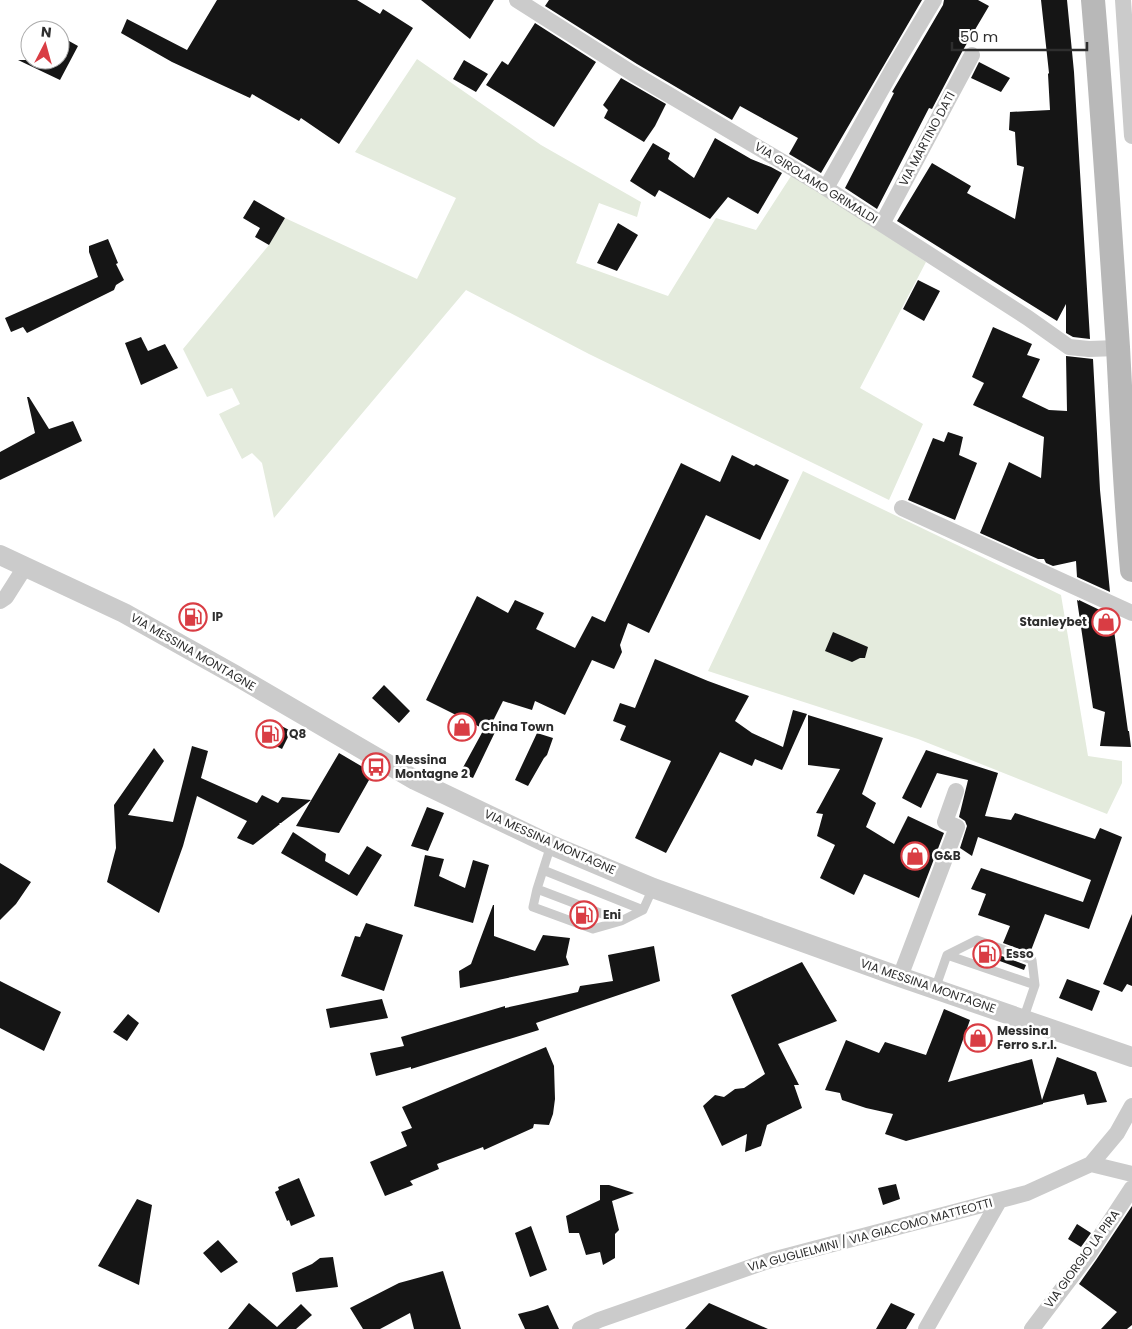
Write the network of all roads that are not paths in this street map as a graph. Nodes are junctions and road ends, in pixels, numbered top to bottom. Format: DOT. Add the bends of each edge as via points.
graph roads {
  1 [pos="517,0"];
  2 [pos="934,0"];
  3 [pos="1093,0"];
  4 [pos="1126,10"];
  5 [pos="972,55"];
  6 [pos="1102,102"];
  7 [pos="1131,105"];
  8 [pos="1132,136"];
  9 [pos="826,188"];
  10 [pos="882,224"];
  11 [pos="1118,348"];
  12 [pos="902,508"];
  13 [pos="0,555"];
  14 [pos="25,567"];
  15 [pos="1132,570"];
  16 [pos="0,602"];
  17 [pos="1132,613"];
  18 [pos="956,791"];
  19 [pos="551,845"];
  20 [pos="543,870"];
  21 [pos="653,888"];
  22 [pos="537,889"];
  23 [pos="642,910"];
  24 [pos="621,921"];
  25 [pos="947,955"];
  26 [pos="900,977"];
  27 [pos="1035,984"];
  28 [pos="935,989"];
  29 [pos="1023,1020"];
  30 [pos="1132,1057"];
  31 [pos="1132,1106"];
  32 [pos="1091,1164"];
  33 [pos="1132,1174"];
  34 [pos="1132,1188"];
  35 [pos="998,1201"];
  36 [pos="580,1329"];
  37 [pos="926,1329"];
  38 [pos="1032,1329"];
  1 -- 9 [label="street, VIA GIROLAMO GRIMALDI" via="632,73"];
  2 -- 9 [label="street"];
  3 -- 6 [label="main road"];
  4 -- 7 [label="street"];
  5 -- 10 [label="street, VIA MARTINO DATI"];
  6 -- 7 [label="street"];
  6 -- 11 [label="main road"];
  7 -- 8 [label="street"];
  9 -- 10 [label="street, VIA GIROLAMO GRIMALDI"];
  10 -- 11 [label="street, VIA GIROLAMO GRIMALDI" via="1069,347"];
  11 -- 15 [label="main road"];
  12 -- 17 [label="street"];
  13 -- 14 [label="street, VIA MESSINA MONTAGNE"];
  14 -- 16 [label="street"];
  14 -- 19 [label="street, VIA MESSINA MONTAGNE" via="124,613 415,780"];
  18 -- 26 [label="street" via="945,822 957,826"];
  19 -- 20 [label="lane"];
  19 -- 21 [label="street, VIA MESSINA MONTAGNE"];
  20 -- 22 [label="lane"];
  20 -- 23 [label="lane"];
  21 -- 23 [label="lane"];
  21 -- 26 [label="street, VIA MESSINA MONTAGNE"];
  22 -- 24 [label="lane"];
  22 -- 24 [label="lane" via="533,907 593,929"];
  23 -- 24 [label="lane"];
  25 -- 27 [label="lane"];
  25 -- 27 [label="lane" via="977,940 1032,960"];
  25 -- 28 [label="lane"];
  26 -- 28 [label="street, VIA MESSINA MONTAGNE"];
  27 -- 29 [label="lane"];
  28 -- 29 [label="street, VIA MESSINA MONTAGNE"];
  29 -- 30 [label="street, VIA MESSINA MONTAGNE"];
  31 -- 32 [label="street, VIA GUGLIELMINI / VIA GIACOMO MATTEOTTI" via="1117,1132"];
  32 -- 33 [label="street"];
  32 -- 35 [label="street, VIA GUGLIELMINI / VIA GIACOMO MATTEOTTI" via="1027,1193"];
  34 -- 38 [label="street, VIA GIORGIO LA PIRA" via="1088,1255"];
  35 -- 36 [label="street, VIA GUGLIELMINI / VIA GIACOMO MATTEOTTI" via="768,1261"];
  35 -- 37 [label="street"];
}
